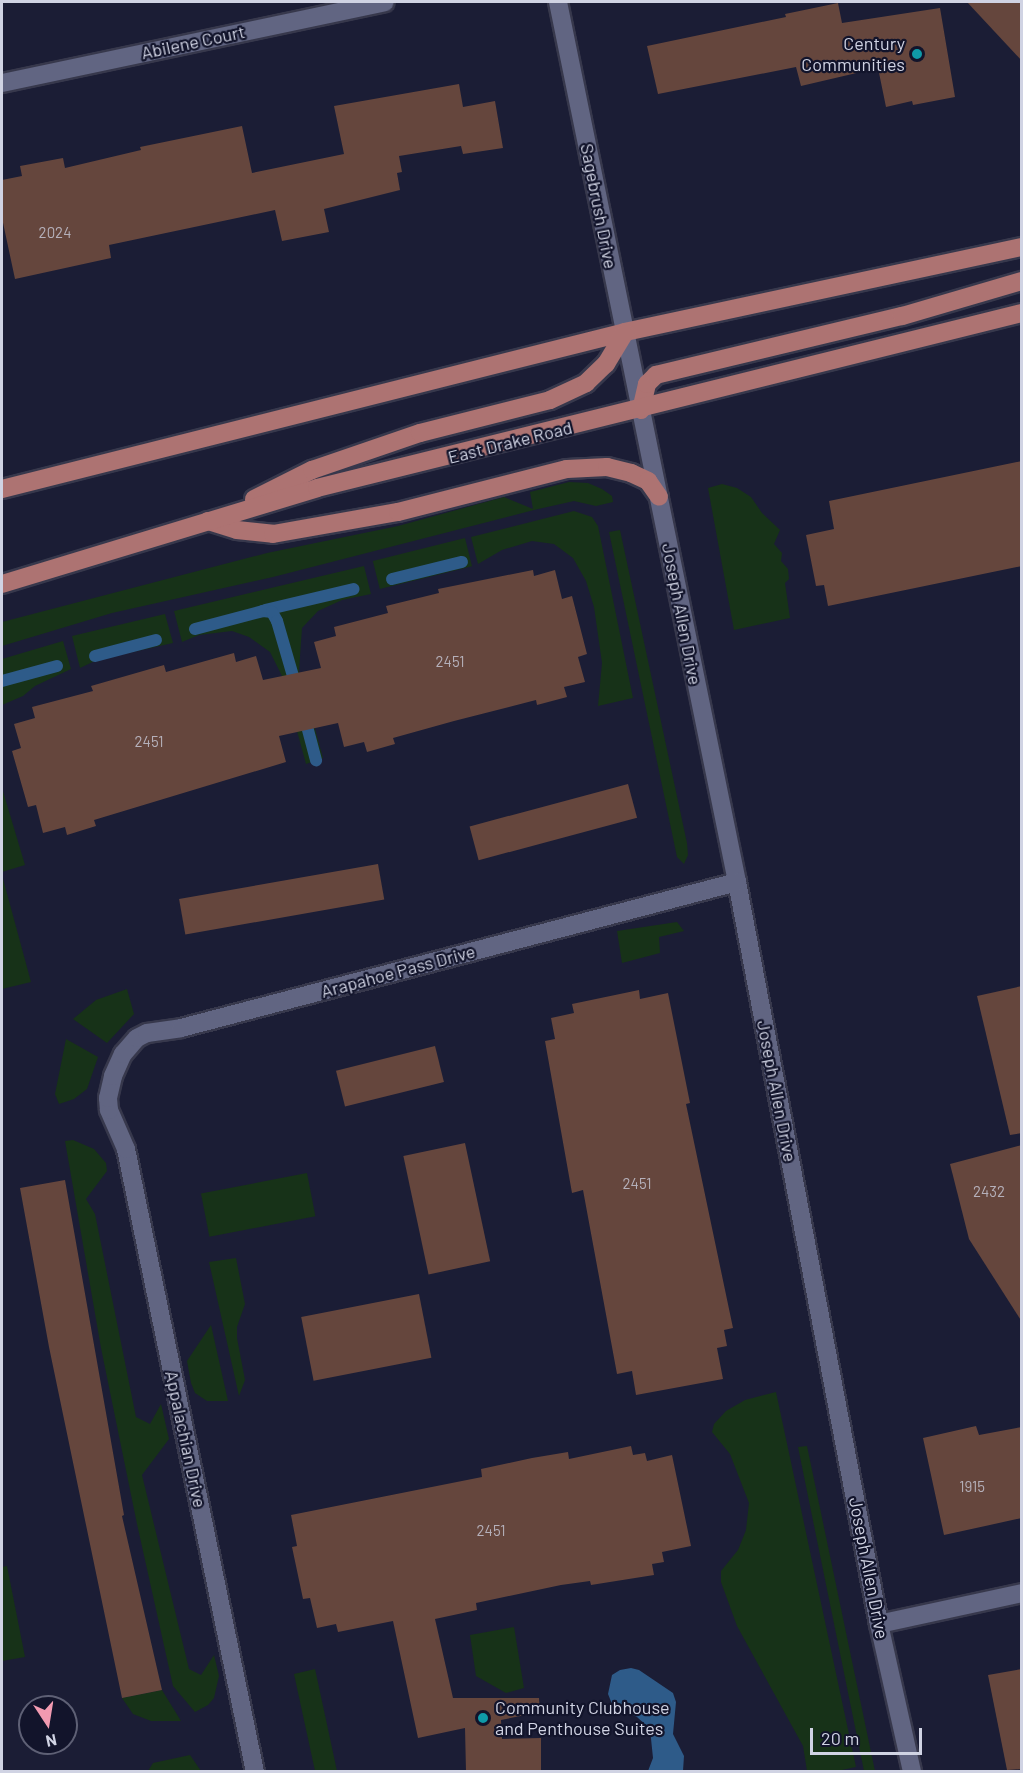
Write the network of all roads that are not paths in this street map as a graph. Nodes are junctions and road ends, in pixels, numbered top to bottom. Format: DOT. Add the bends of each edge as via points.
graph roads {
  1 [pos="386,2"];
  2 [pos="558,2"];
  3 [pos="366,3"];
  4 [pos="2,83"];
  5 [pos="1022,247"];
  6 [pos="1022,281"];
  7 [pos="1022,313"];
  8 [pos="625,332"];
  9 [pos="641,410"];
  10 [pos="2,489"];
  11 [pos="659,497"];
  12 [pos="208,521"];
  13 [pos="2,584"];
  14 [pos="736,882"];
  15 [pos="109,1110"];
  16 [pos="1022,1593"];
  17 [pos="879,1624"];
  18 [pos="255,1772"];
  19 [pos="912,1772"];
  1 -- 3 [label="street, Abilene Court"];
  2 -- 8 [label="street, Sagebrush Drive"];
  3 -- 4 [label="street, Abilene Court"];
  5 -- 8 [label="main road"];
  6 -- 9 [label="main road" via="902,316 656,375 647,384"];
  7 -- 9 [label="main road, East Drake Road"];
  8 -- 9 [label="street, Sagebrush Drive"];
  8 -- 10 [label="main road"];
  8 -- 12 [label="main road" via="606,364 586,383 550,400 420,433 312,470"];
  9 -- 11 [label="street, Joseph Allen Drive"];
  9 -- 12 [label="main road, East Drake Road" via="317,488"];
  11 -- 12 [label="main road" via="648,481 632,473 607,467 567,469 398,512 273,534 237,530"];
  11 -- 14 [label="street, Joseph Allen Drive"];
  12 -- 13 [label="main road, East Drake Road"];
  14 -- 15 [label="street, Arapahoe Pass Drive" via="181,1028 147,1033 123,1054 113,1076"];
  14 -- 17 [label="street, Joseph Allen Drive"];
  15 -- 18 [label="street, Appalachian Drive" via="126,1149"];
  16 -- 17 [label="street"];
  17 -- 19 [label="street, Joseph Allen Drive"];
}
